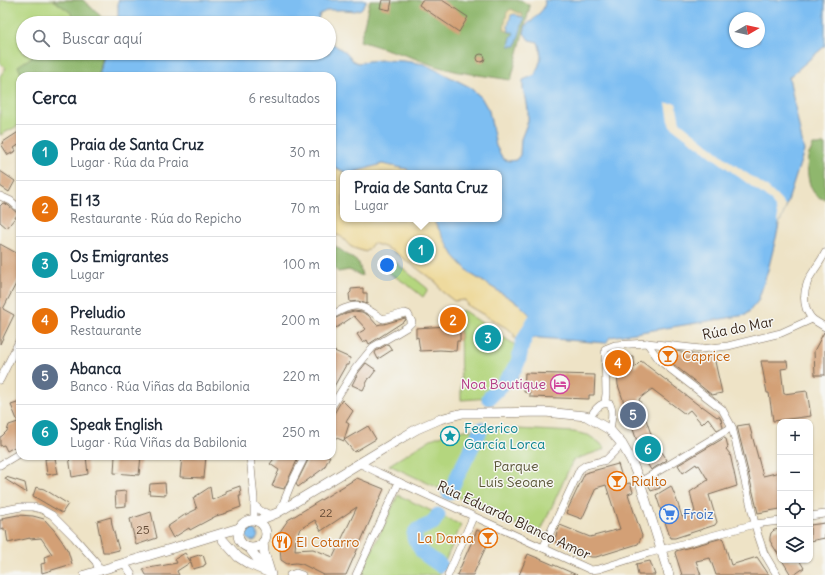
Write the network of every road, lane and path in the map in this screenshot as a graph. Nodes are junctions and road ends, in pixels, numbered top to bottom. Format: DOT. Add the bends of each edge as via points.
graph roads {
  1 [pos="0,196"];
  2 [pos="16,205"];
  3 [pos="825,253"];
  4 [pos="336,313"];
  5 [pos="812,319"];
  6 [pos="825,327"];
  7 [pos="647,343"];
  8 [pos="16,347"];
  9 [pos="0,380"];
  10 [pos="336,400"];
  11 [pos="605,402"];
  12 [pos="590,418"];
  13 [pos="732,427"];
  14 [pos="610,430"];
  15 [pos="622,444"];
  16 [pos="16,455"];
  17 [pos="250,460"];
  18 [pos="303,460"];
  19 [pos="359,463"];
  20 [pos="0,464"];
  21 [pos="399,482"];
  22 [pos="640,482"];
  23 [pos="254,506"];
  24 [pos="0,511"];
  25 [pos="276,513"];
  26 [pos="825,514"];
  27 [pos="813,516"];
  28 [pos="473,517"];
  29 [pos="255,521"];
  30 [pos="777,521"];
  31 [pos="755,524"];
  32 [pos="239,528"];
  33 [pos="265,529"];
  34 [pos="209,538"];
  35 [pos="223,540"];
  36 [pos="264,542"];
  37 [pos="245,546"];
  38 [pos="542,548"];
  39 [pos="661,550"];
  40 [pos="124,563"];
  41 [pos="99,571"];
  42 [pos="270,573"];
  43 [pos="592,573"];
  44 [pos="85,575"];
  45 [pos="125,575"];
  46 [pos="132,575"];
  47 [pos="290,575"];
  48 [pos="302,575"];
  49 [pos="356,575"];
  50 [pos="448,575"];
  51 [pos="669,575"];
  52 [pos="777,575"];
  1 -- 2 [label="street"];
  3 -- 5 [label="street" via="807,282 804,294 806,308"];
  4 -- 10 [label="street" via="356,306 384,319 405,313 412,322 373,347 355,369"];
  5 -- 6 [label="street"];
  5 -- 7 [label="street, Rúa do Mar" via="781,333 728,346 701,349"];
  7 -- 11 [label="street, Rúa do Mar" via="615,345 605,349"];
  7 -- 13 [label="street" via="660,361 722,409"];
  8 -- 9 [label="street"];
  11 -- 12 [label="street" via="593,411"];
  11 -- 14 [label="street" via="610,404 612,409"];
  12 -- 14 [label="main road"];
  12 -- 19 [label="main road" via="545,412 458,414 440,418 417,429"];
  13 -- 22 [label="street"];
  13 -- 31 [label="street"];
  14 -- 15 [label="main road"];
  15 -- 22 [label="main road"];
  15 -- 38 [label="street" via="606,460 580,469"];
  16 -- 20 [label="street"];
  17 -- 23 [label="street"];
  18 -- 25 [label="street"];
  19 -- 21 [label="street, Rúa Eduardo Blanco Amor"];
  19 -- 25 [label="main road"];
  21 -- 28 [label="street, Rúa Eduardo Blanco Amor"];
  21 -- 49 [label="street"];
  22 -- 39 [label="main road"];
  23 -- 25 [label="street" via="261,511"];
  23 -- 29 [label="street"];
  24 -- 41 [label="street" via="33,507 52,515 96,562"];
  25 -- 29 [label="main road"];
  25 -- 33 [label="main road"];
  26 -- 27 [label="street"];
  28 -- 38 [label="street, Rúa Eduardo Blanco Amor"];
  28 -- 50 [label="street"];
  29 -- 32 [label="main road" via="245,522"];
  29 -- 33 [label="main road" via="260,522"];
  30 -- 31 [label="street, Rúa Eduardo Blanco Amor"];
  31 -- 39 [label="street, Rúa Eduardo Blanco Amor"];
  31 -- 52 [label="street" via="764,552"];
  32 -- 34 [label="main road"];
  32 -- 37 [label="main road" via="238,536"];
  33 -- 36 [label="main road"];
  34 -- 35 [label="main road"];
  34 -- 40 [label="main road"];
  35 -- 37 [label="main road"];
  35 -- 42 [label="main road" via="238,557"];
  36 -- 37 [label="main road" via="257,547"];
  36 -- 42 [label="main road"];
  37 -- 42 [label="main road"];
  38 -- 43 [label="street, Rúa Eduardo Blanco Amor"];
  39 -- 43 [label="street, Rúa Eduardo Blanco Amor"];
  39 -- 51 [label="main road"];
  40 -- 41 [label="main road"];
  40 -- 45 [label="street"];
  40 -- 46 [label="street"];
  41 -- 44 [label="main road"];
  47 -- 48 [label="street"];
}
